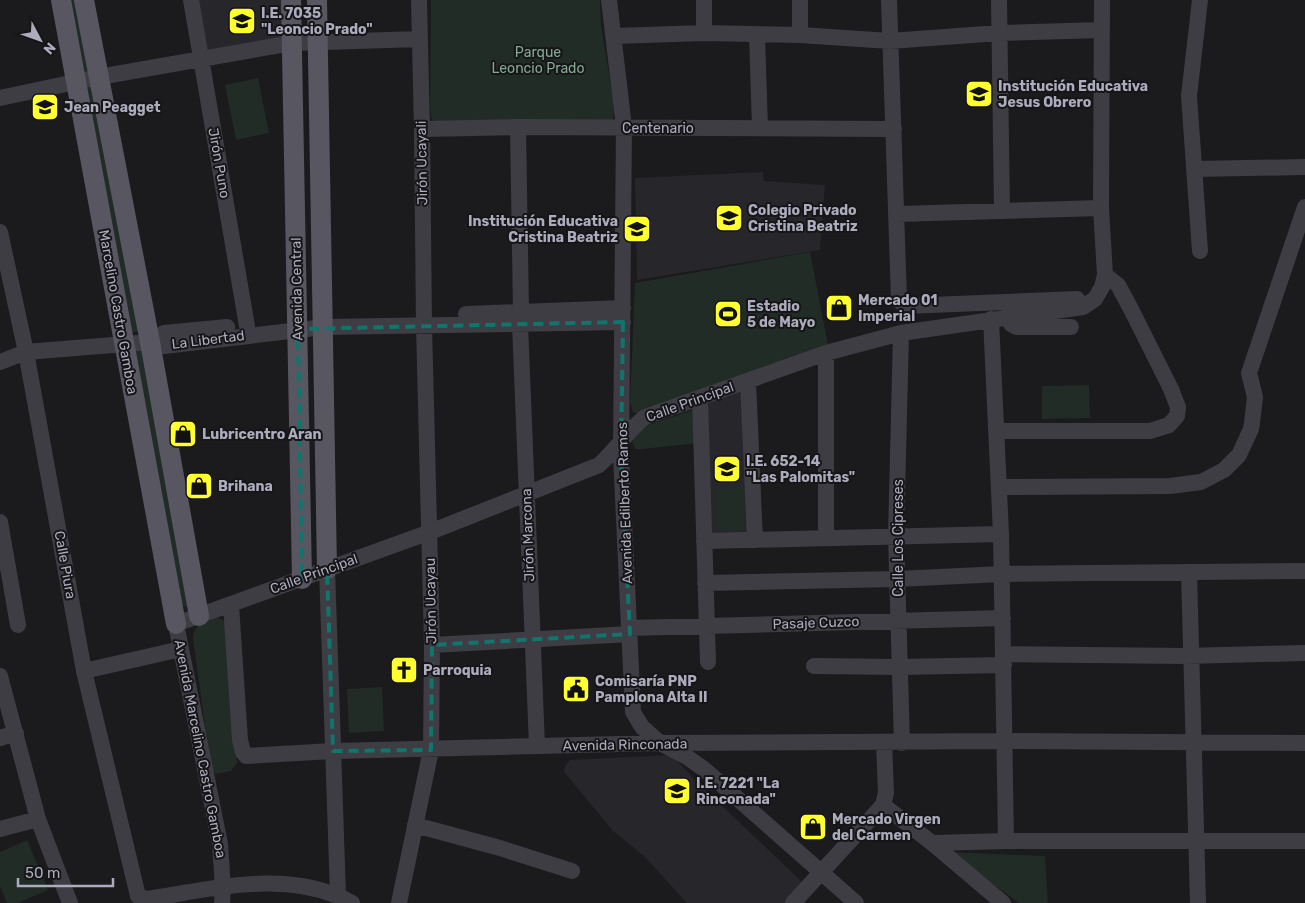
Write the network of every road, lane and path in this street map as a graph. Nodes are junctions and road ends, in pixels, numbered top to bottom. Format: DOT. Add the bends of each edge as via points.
graph roads {
  1 [pos="61,0"];
  2 [pos="84,0"];
  3 [pos="190,0"];
  4 [pos="291,0"];
  5 [pos="317,0"];
  6 [pos="419,0"];
  7 [pos="610,0"];
  8 [pos="704,0"];
  9 [pos="800,0"];
  10 [pos="889,0"];
  11 [pos="999,0"];
  12 [pos="1102,0"];
  13 [pos="1200,0"];
  14 [pos="1102,30"];
  15 [pos="999,33"];
  16 [pos="704,34"];
  17 [pos="758,35"];
  18 [pos="614,36"];
  19 [pos="800,36"];
  20 [pos="420,39"];
  21 [pos="890,41"];
  22 [pos="318,42"];
  23 [pos="292,43"];
  24 [pos="201,58"];
  25 [pos="98,77"];
  26 [pos="77,82"];
  27 [pos="0,98"];
  28 [pos="518,127"];
  29 [pos="624,127"];
  30 [pos="760,128"];
  31 [pos="422,129"];
  32 [pos="894,129"];
  33 [pos="1305,167"];
  34 [pos="1194,169"];
  35 [pos="1305,207"];
  36 [pos="1101,208"];
  37 [pos="1002,211"];
  38 [pos="897,214"];
  39 [pos="0,232"];
  40 [pos="1200,250"];
  41 [pos="1105,276"];
  42 [pos="1083,307"];
  43 [pos="623,315"];
  44 [pos="1009,317"];
  45 [pos="521,318"];
  46 [pos="991,319"];
  47 [pos="424,320"];
  48 [pos="323,322"];
  49 [pos="298,324"];
  50 [pos="247,326"];
  51 [pos="1071,327"];
  52 [pos="901,332"];
  53 [pos="150,342"];
  54 [pos="124,344"];
  55 [pos="26,352"];
  56 [pos="826,353"];
  57 [pos="0,362"];
  58 [pos="748,381"];
  59 [pos="700,398"];
  60 [pos="997,431"];
  61 [pos="621,440"];
  62 [pos="999,487"];
  63 [pos="526,493"];
  64 [pos="0,522"];
  65 [pos="430,532"];
  66 [pos="1001,534"];
  67 [pos="896,536"];
  68 [pos="826,538"];
  69 [pos="754,540"];
  70 [pos="704,541"];
  71 [pos="326,569"];
  72 [pos="1305,571"];
  73 [pos="1188,572"];
  74 [pos="1002,574"];
  75 [pos="302,579"];
  76 [pos="897,579"];
  77 [pos="706,583"];
  78 [pos="231,605"];
  79 [pos="199,616"];
  80 [pos="1003,618"];
  81 [pos="899,621"];
  82 [pos="176,624"];
  83 [pos="18,626"];
  84 [pos="707,626"];
  85 [pos="630,631"];
  86 [pos="532,640"];
  87 [pos="432,645"];
  88 [pos="181,649"];
  89 [pos="1305,653"];
  90 [pos="1191,655"];
  91 [pos="1004,659"];
  92 [pos="708,662"];
  93 [pos="814,666"];
  94 [pos="900,667"];
  95 [pos="84,671"];
  96 [pos="0,676"];
  97 [pos="16,733"];
  98 [pos="0,738"];
  99 [pos="1005,741"];
  100 [pos="1193,741"];
  101 [pos="884,742"];
  102 [pos="660,743"];
  103 [pos="902,743"];
  104 [pos="1305,743"];
  105 [pos="537,746"];
  106 [pos="431,750"];
  107 [pos="333,751"];
  108 [pos="883,805"];
  109 [pos="38,819"];
  110 [pos="415,825"];
  111 [pos="0,829"];
  112 [pos="1006,840"];
  113 [pos="1196,840"];
  114 [pos="1305,841"];
  115 [pos="932,843"];
  116 [pos="572,872"];
  117 [pos="821,873"];
  118 [pos="223,896"];
  119 [pos="345,899"];
  120 [pos="70,903"];
  121 [pos="399,903"];
  122 [pos="793,903"];
  123 [pos="856,903"];
  124 [pos="1003,903"];
  125 [pos="1198,903"];
  1 -- 26 [label="main road, Marcelino Castro Gamboa"];
  2 -- 25 [label="main road, Marcelino Castro Gamboa"];
  3 -- 24 [label="street, Jirón Puno"];
  4 -- 23 [label="main road, Avenida Central"];
  5 -- 22 [label="main road, Avenida Central"];
  6 -- 20 [label="street, Jirón Ucayali"];
  7 -- 18 [label="street, Avenida Edilberto Ramos"];
  8 -- 16 [label="street"];
  9 -- 19 [label="street"];
  10 -- 21 [label="street"];
  11 -- 15 [label="street"];
  12 -- 14 [label="street"];
  13 -- 34 [label="street" via="1189,96"];
  14 -- 15 [label="street"];
  14 -- 36 [label="street"];
  15 -- 21 [label="street"];
  15 -- 37 [label="street"];
  16 -- 17 [label="street"];
  16 -- 18 [label="street"];
  17 -- 19 [label="street"];
  17 -- 30 [label="street"];
  18 -- 29 [label="street, Avenida Edilberto Ramos"];
  19 -- 21 [label="street"];
  20 -- 22 [label="street"];
  20 -- 31 [label="street, Jirón Ucayali"];
  21 -- 32 [label="street"];
  22 -- 23 [label="street"];
  22 -- 48 [label="main road, Avenida Central"];
  23 -- 24 [label="street"];
  23 -- 49 [label="main road, Avenida Central"];
  24 -- 25 [label="street"];
  24 -- 50 [label="street, Jirón Puno"];
  25 -- 26 [label="street"];
  25 -- 53 [label="main road, Marcelino Castro Gamboa"];
  26 -- 27 [label="street"];
  26 -- 54 [label="main road, Marcelino Castro Gamboa"];
  28 -- 29 [label="street, Centenario"];
  28 -- 31 [label="street, Centenario"];
  28 -- 45 [label="street, Jirón Marcona"];
  29 -- 30 [label="street, Centenario"];
  29 -- 43 [label="street, Avenida Edilberto Ramos"];
  30 -- 32 [label="street, Centenario"];
  31 -- 47 [label="street, Jirón Ucayali"];
  32 -- 38 [label="street"];
  33 -- 34 [label="street"];
  34 -- 40 [label="street"];
  35 -- 62 [label="street" via="1249,373 1255,397 1251,429 1239,455 1224,470 1201,482 1170,486"];
  36 -- 37 [label="street"];
  36 -- 41 [label="street"];
  37 -- 38 [label="street"];
  38 -- 42 [label="street" via="900,300 905,306 1075,299"];
  39 -- 55 [label="street, Calle Piura"];
  41 -- 42 [label="street" via="1095,299"];
  41 -- 60 [label="street" via="1118,285 1132,312 1171,389 1178,407 1177,416 1169,424 1150,431"];
  42 -- 44 [label="street, Calle Principal"];
  43 -- 45 [label="street, La Libertad"];
  43 -- 61 [label="street, Avenida Edilberto Ramos"];
  44 -- 46 [label="street, Calle Principal"];
  44 -- 51 [label="street" via="1016,327"];
  45 -- 47 [label="street, La Libertad"];
  45 -- 63 [label="street, Jirón Marcona"];
  46 -- 52 [label="street, Calle Principal"];
  46 -- 60 [label="street"];
  47 -- 48 [label="street, La Libertad"];
  47 -- 65 [label="street, Jirón Ucayau"];
  48 -- 49 [label="street, La Libertad"];
  48 -- 71 [label="main road, Avenida Central"];
  49 -- 50 [label="street, La Libertad"];
  49 -- 53 [label="street, La Libertad" via="164,346"];
  49 -- 75 [label="main road, Avenida Central"];
  50 -- 53 [label="street, La Libertad" via="164,333"];
  52 -- 56 [label="street, Calle Principal"];
  52 -- 67 [label="street, Calle Los Cipreses"];
  53 -- 54 [label="street"];
  53 -- 79 [label="main road, Marcelino Castro Gamboa"];
  54 -- 55 [label="street"];
  54 -- 82 [label="main road, Marcelino Castro Gamboa"];
  55 -- 57 [label="street"];
  55 -- 95 [label="street, Calle Piura"];
  56 -- 58 [label="street, Calle Principal"];
  56 -- 68 [label="street"];
  58 -- 59 [label="street, Calle Principal"];
  58 -- 69 [label="street"];
  59 -- 61 [label="street, Calle Principal" via="645,417"];
  59 -- 70 [label="street"];
  60 -- 62 [label="street"];
  61 -- 63 [label="street, Calle Principal" via="598,464"];
  61 -- 85 [label="street, Avenida Edilberto Ramos"];
  62 -- 66 [label="street"];
  63 -- 65 [label="street, Calle Principal"];
  63 -- 86 [label="street, Jirón Marcona"];
  64 -- 83 [label="street"];
  65 -- 71 [label="street, Calle Principal"];
  65 -- 87 [label="street, Jirón Ucayau"];
  66 -- 67 [label="street"];
  66 -- 74 [label="street"];
  67 -- 68 [label="street"];
  67 -- 76 [label="street, Calle Los Cipreses"];
  68 -- 69 [label="street"];
  69 -- 70 [label="street"];
  70 -- 77 [label="street"];
  71 -- 75 [label="street, Calle Principal"];
  71 -- 107 [label="street"];
  72 -- 73 [label="street"];
  73 -- 74 [label="street"];
  73 -- 90 [label="street"];
  74 -- 76 [label="street"];
  74 -- 80 [label="street"];
  75 -- 78 [label="street, Calle Principal"];
  76 -- 77 [label="street"];
  76 -- 81 [label="street, Calle Los Cipreses"];
  77 -- 84 [label="street"];
  78 -- 79 [label="street, Calle Principal"];
  78 -- 107 [label="street, Avenida Rinconada" via="243,752 246,756"];
  79 -- 82 [label="street, Calle Principal"];
  80 -- 81 [label="street, Pasaje Cuzco"];
  80 -- 91 [label="street"];
  81 -- 84 [label="street, Pasaje Cuzco"];
  81 -- 94 [label="street, Calle Los Cipreses"];
  82 -- 88 [label="street, Avenida Marcelino Castro Gamboa"];
  84 -- 85 [label="street, Pasaje Cuzco"];
  84 -- 92 [label="street"];
  85 -- 86 [label="street, Pasaje Cuzco"];
  85 -- 102 [label="street, Avenida Edilberto Ramos" via="634,712 642,727"];
  86 -- 87 [label="street, Pasaje Cuzco"];
  86 -- 105 [label="street, Jirón Marcona"];
  87 -- 106 [label="street, Jirón Ucayau"];
  88 -- 95 [label="street"];
  88 -- 118 [label="street, Avenida Marcelino Castro Gamboa" via="220,844"];
  89 -- 90 [label="street"];
  90 -- 91 [label="street"];
  90 -- 100 [label="street"];
  91 -- 94 [label="street"];
  91 -- 99 [label="street"];
  93 -- 94 [label="street"];
  94 -- 103 [label="street, Calle Los Cipreses"];
  95 -- 118 [label="street, Calle Piura" via="138,896 146,899"];
  96 -- 97 [label="street"];
  97 -- 98 [label="street"];
  97 -- 109 [label="street"];
  99 -- 100 [label="street, Avenida Rinconada"];
  99 -- 103 [label="street, Avenida Rinconada"];
  99 -- 112 [label="street"];
  100 -- 104 [label="street, Avenida Rinconada"];
  100 -- 113 [label="street"];
  101 -- 102 [label="street, Avenida Rinconada"];
  101 -- 103 [label="street, Avenida Rinconada"];
  101 -- 108 [label="street" via="886,793"];
  102 -- 105 [label="street, Avenida Rinconada"];
  102 -- 117 [label="street, Avenida Edilberto Ramos" via="704,769"];
  105 -- 106 [label="street, Avenida Rinconada"];
  106 -- 107 [label="street, Avenida Rinconada"];
  106 -- 110 [label="street, Jirón Ucayau"];
  107 -- 119 [label="street"];
  108 -- 115 [label="street"];
  108 -- 117 [label="street"];
  109 -- 111 [label="street"];
  109 -- 120 [label="street"];
  110 -- 116 [label="street"];
  110 -- 121 [label="street, Jirón Ucayau"];
  112 -- 113 [label="street"];
  112 -- 115 [label="street"];
  113 -- 114 [label="street"];
  113 -- 125 [label="street"];
  115 -- 124 [label="street"];
  117 -- 122 [label="street"];
  117 -- 123 [label="street, Avenida Edilberto Ramos"];
  118 -- 119 [label="street" via="262,883 307,886"];
}
